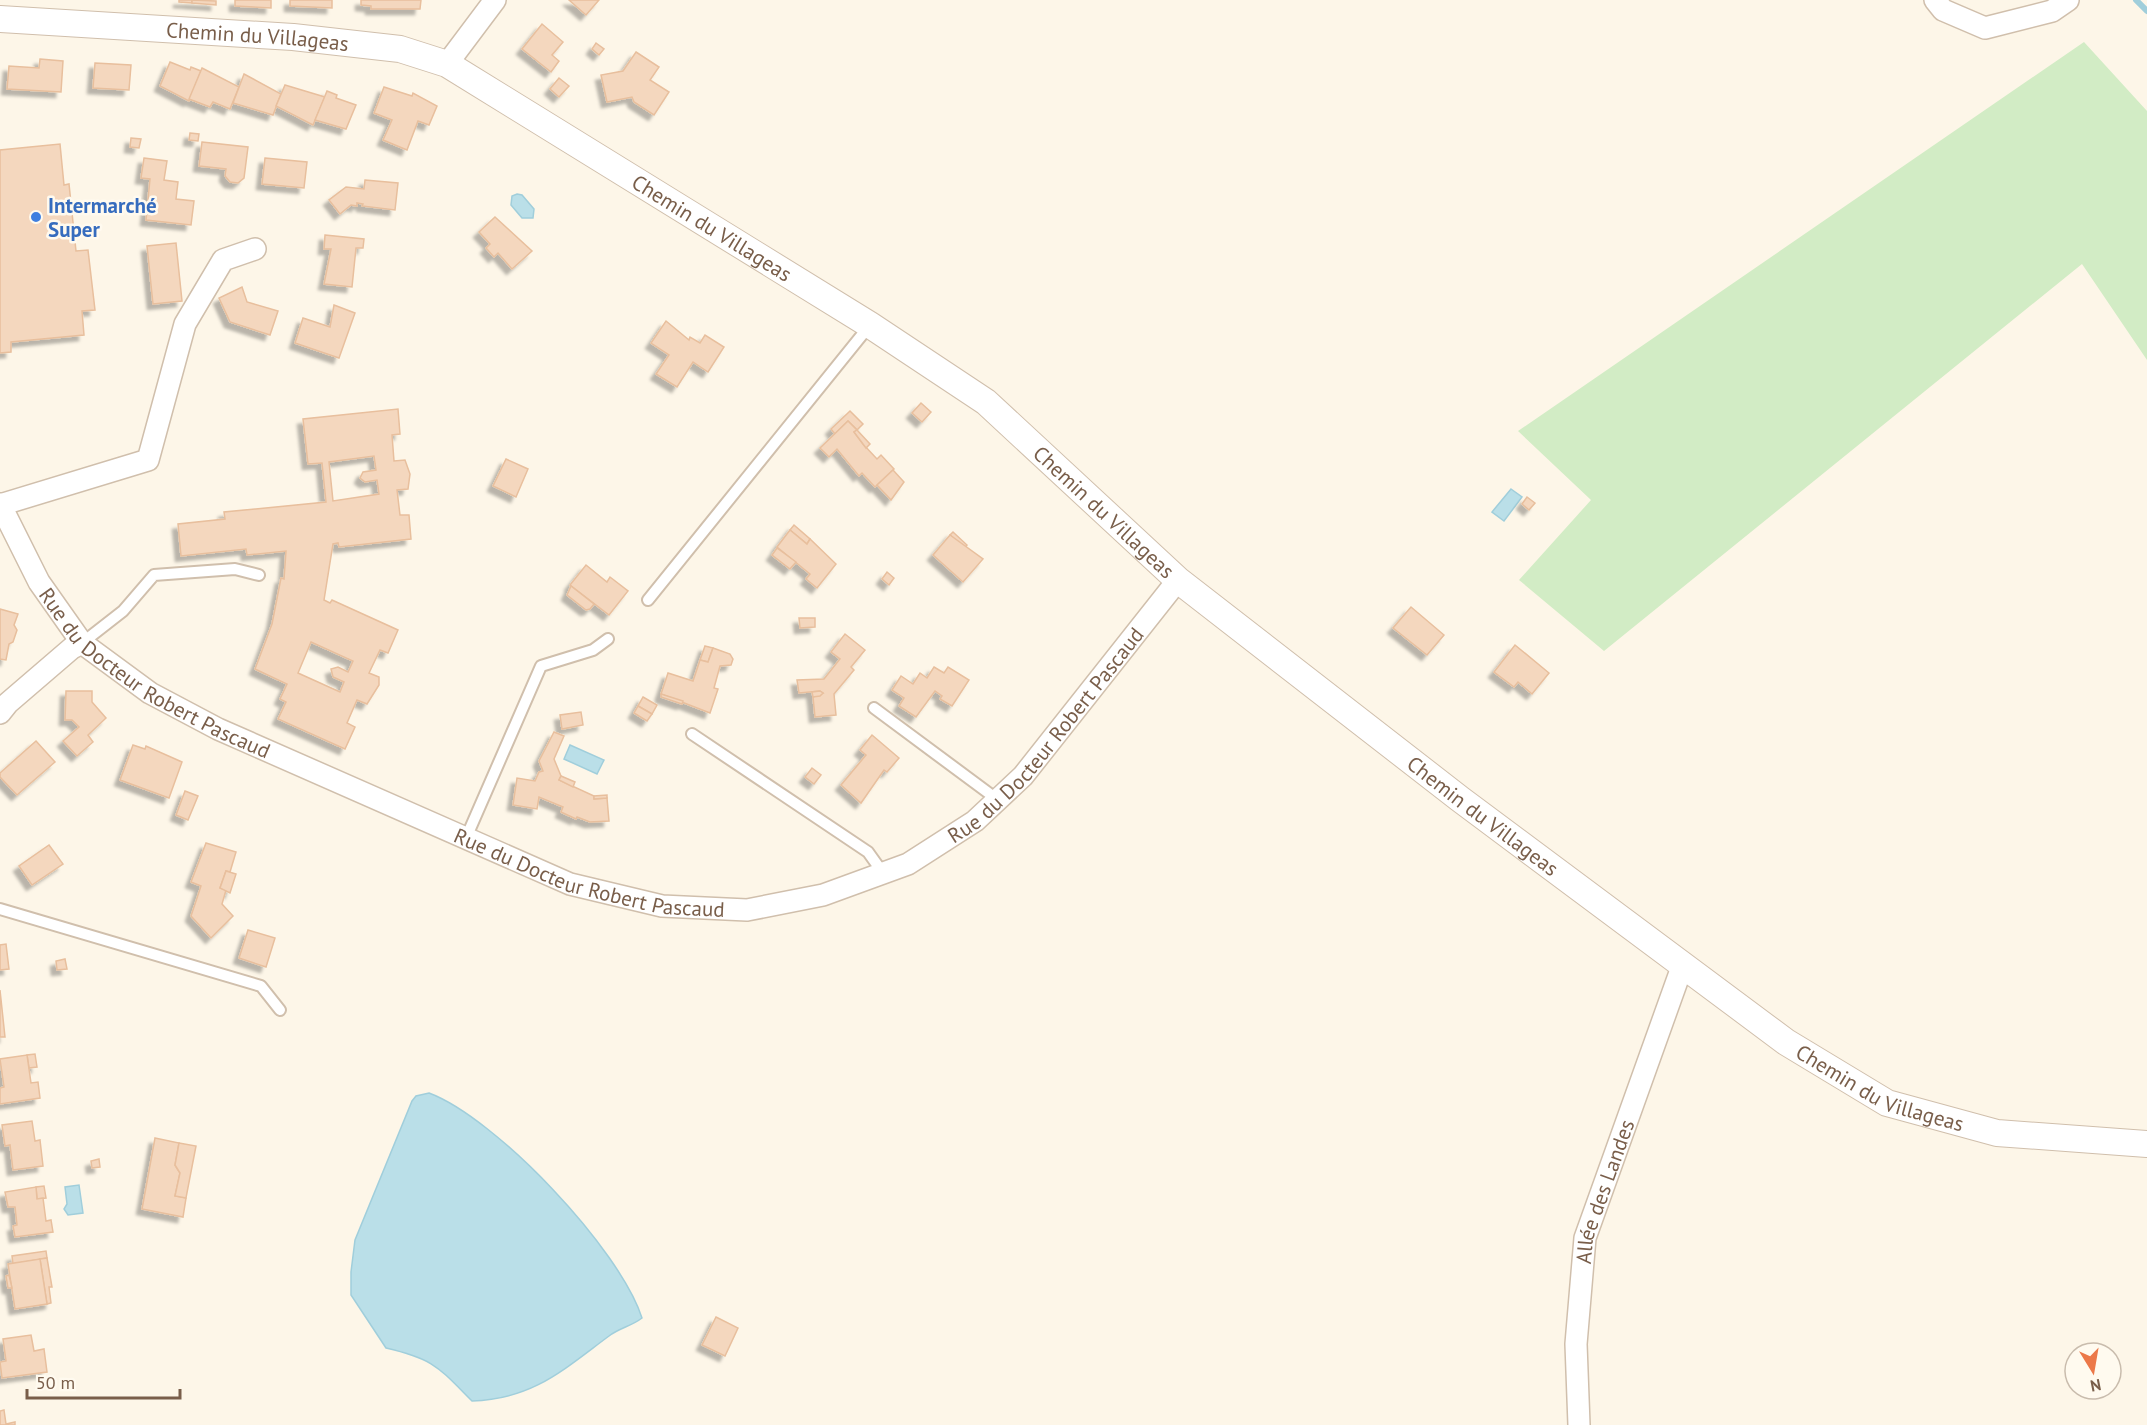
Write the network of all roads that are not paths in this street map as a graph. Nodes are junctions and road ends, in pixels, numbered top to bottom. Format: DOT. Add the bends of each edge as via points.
graph roads {
  1 [pos="495,0"];
  2 [pos="1935,0"];
  3 [pos="2068,0"];
  4 [pos="0,19"];
  5 [pos="447,64"];
  6 [pos="255,249"];
  7 [pos="870,325"];
  8 [pos="0,505"];
  9 [pos="259,575"];
  10 [pos="1178,580"];
  11 [pos="648,600"];
  12 [pos="608,639"];
  13 [pos="82,643"];
  14 [pos="874,708"];
  15 [pos="0,713"];
  16 [pos="692,734"];
  17 [pos="998,800"];
  18 [pos="466,838"];
  19 [pos="883,873"];
  20 [pos="0,909"];
  21 [pos="1682,967"];
  22 [pos="280,1010"];
  23 [pos="2147,1144"];
  24 [pos="1579,1425"];
  1 -- 5 [label="street"];
  2 -- 3 [label="street" via="1943,10 1985,28 2052,11"];
  4 -- 5 [label="street, Chemin du Villageas" via="293,38 400,49"];
  5 -- 7 [label="street, Chemin du Villageas"];
  6 -- 8 [label="street" via="223,260 185,324 148,460"];
  7 -- 10 [label="street, Chemin du Villageas" via="986,402"];
  7 -- 11 [label="lane"];
  8 -- 13 [label="street, Rue du Docteur Robert Pascaud" via="39,582"];
  9 -- 13 [label="lane" via="235,568 154,575 123,612"];
  10 -- 17 [label="street, Rue du Docteur Robert Pascaud" via="1023,776"];
  10 -- 21 [label="street, Chemin du Villageas"];
  12 -- 18 [label="lane" via="593,650 541,666"];
  13 -- 15 [label="street"];
  13 -- 18 [label="street, Rue du Docteur Robert Pascaud" via="150,693 218,729"];
  14 -- 17 [label="lane"];
  16 -- 19 [label="lane" via="868,852"];
  17 -- 19 [label="street, Rue du Docteur Robert Pascaud" via="975,821 927,852"];
  18 -- 19 [label="street, Rue du Docteur Robert Pascaud" via="570,884 662,906 747,909 823,895"];
  20 -- 22 [label="lane" via="261,986"];
  21 -- 23 [label="street, Chemin du Villageas" via="1786,1042 1887,1102 1997,1132"];
  21 -- 24 [label="street, Allée des Landes" via="1585,1238 1576,1344"];
}
